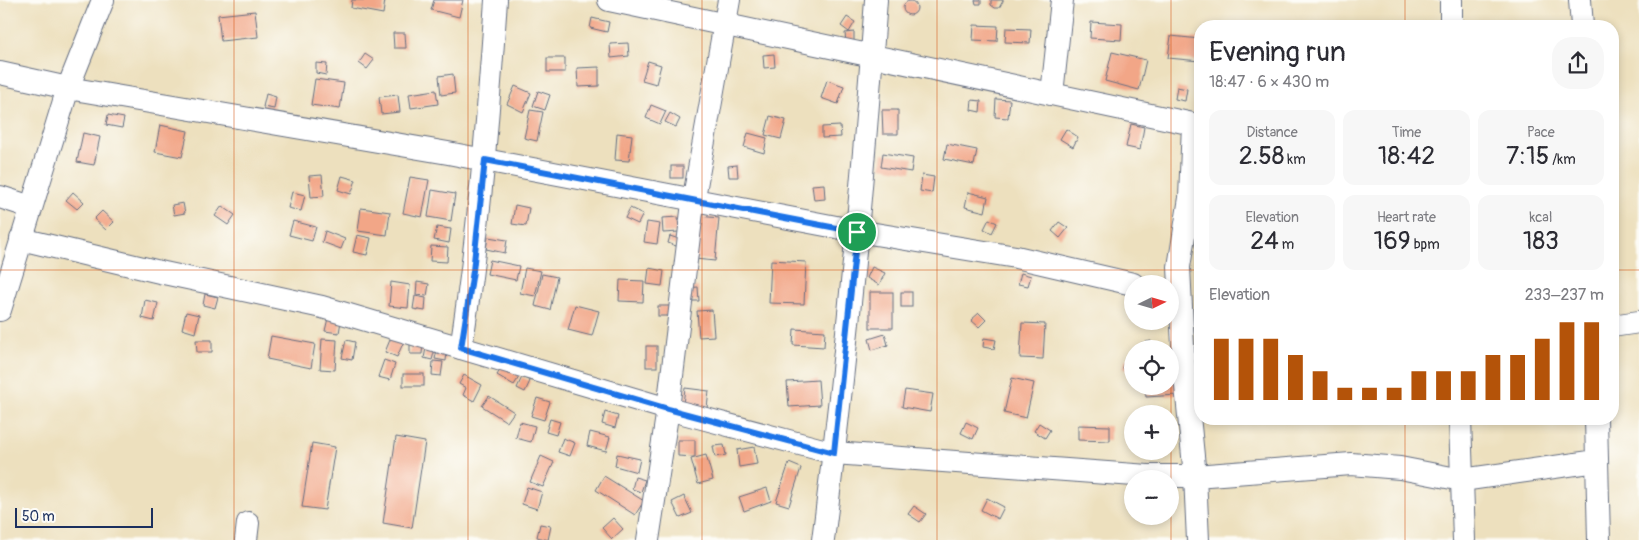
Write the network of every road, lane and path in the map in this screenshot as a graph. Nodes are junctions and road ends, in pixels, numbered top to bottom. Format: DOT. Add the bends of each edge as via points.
graph roads {
  1 [pos="104,0"];
  2 [pos="496,0"];
  3 [pos="609,0"];
  4 [pos="729,0"];
  5 [pos="876,0"];
  6 [pos="1062,0"];
  7 [pos="1451,0"];
  8 [pos="1580,0"];
  9 [pos="1451,20"];
  10 [pos="1582,20"];
  11 [pos="725,26"];
  12 [pos="872,56"];
  13 [pos="0,73"];
  14 [pos="68,88"];
  15 [pos="1052,94"];
  16 [pos="1194,126"];
  17 [pos="1194,150"];
  18 [pos="485,160"];
  19 [pos="0,197"];
  20 [pos="693,200"];
  21 [pos="31,207"];
  22 [pos="857,232"];
  23 [pos="21,239"];
  24 [pos="1124,282"];
  25 [pos="1184,296"];
  26 [pos="0,310"];
  27 [pos="1639,322"];
  28 [pos="1619,325"];
  29 [pos="461,348"];
  30 [pos="668,409"];
  31 [pos="1460,425"];
  32 [pos="1596,425"];
  33 [pos="834,453"];
  34 [pos="1597,461"];
  35 [pos="1195,476"];
  36 [pos="1462,480"];
  37 [pos="648,540"];
  38 [pos="823,540"];
  39 [pos="1198,540"];
  40 [pos="1464,540"];
  41 [pos="1599,540"];
  1 -- 14 [label="street"];
  2 -- 18 [label="street"];
  3 -- 11 [label="street"];
  4 -- 11 [label="street"];
  5 -- 12 [label="street"];
  6 -- 15 [label="street"];
  7 -- 9 [label="street"];
  8 -- 10 [label="street"];
  11 -- 12 [label="street"];
  11 -- 20 [label="street"];
  12 -- 15 [label="street"];
  12 -- 22 [label="street"];
  13 -- 14 [label="street"];
  14 -- 18 [label="street"];
  14 -- 21 [label="street"];
  15 -- 16 [label="street"];
  17 -- 25 [label="street" via="1179,267"];
  18 -- 20 [label="street"];
  18 -- 29 [label="street"];
  19 -- 21 [label="street"];
  20 -- 22 [label="street"];
  20 -- 30 [label="street"];
  21 -- 23 [label="street"];
  22 -- 24 [label="street" via="1016,257"];
  22 -- 33 [label="street"];
  23 -- 26 [label="street"];
  23 -- 29 [label="street" via="322,307"];
  25 -- 35 [label="street" via="1184,366"];
  27 -- 28 [label="street"];
  29 -- 30 [label="street"];
  30 -- 33 [label="street"];
  30 -- 37 [label="street"];
  31 -- 36 [label="street"];
  32 -- 34 [label="street"];
  33 -- 35 [label="street" via="1148,476"];
  33 -- 38 [label="street"];
  34 -- 36 [label="street"];
  34 -- 41 [label="street"];
  35 -- 36 [label="street" via="1351,464 1400,468"];
  35 -- 39 [label="street"];
  36 -- 40 [label="street"];
}
